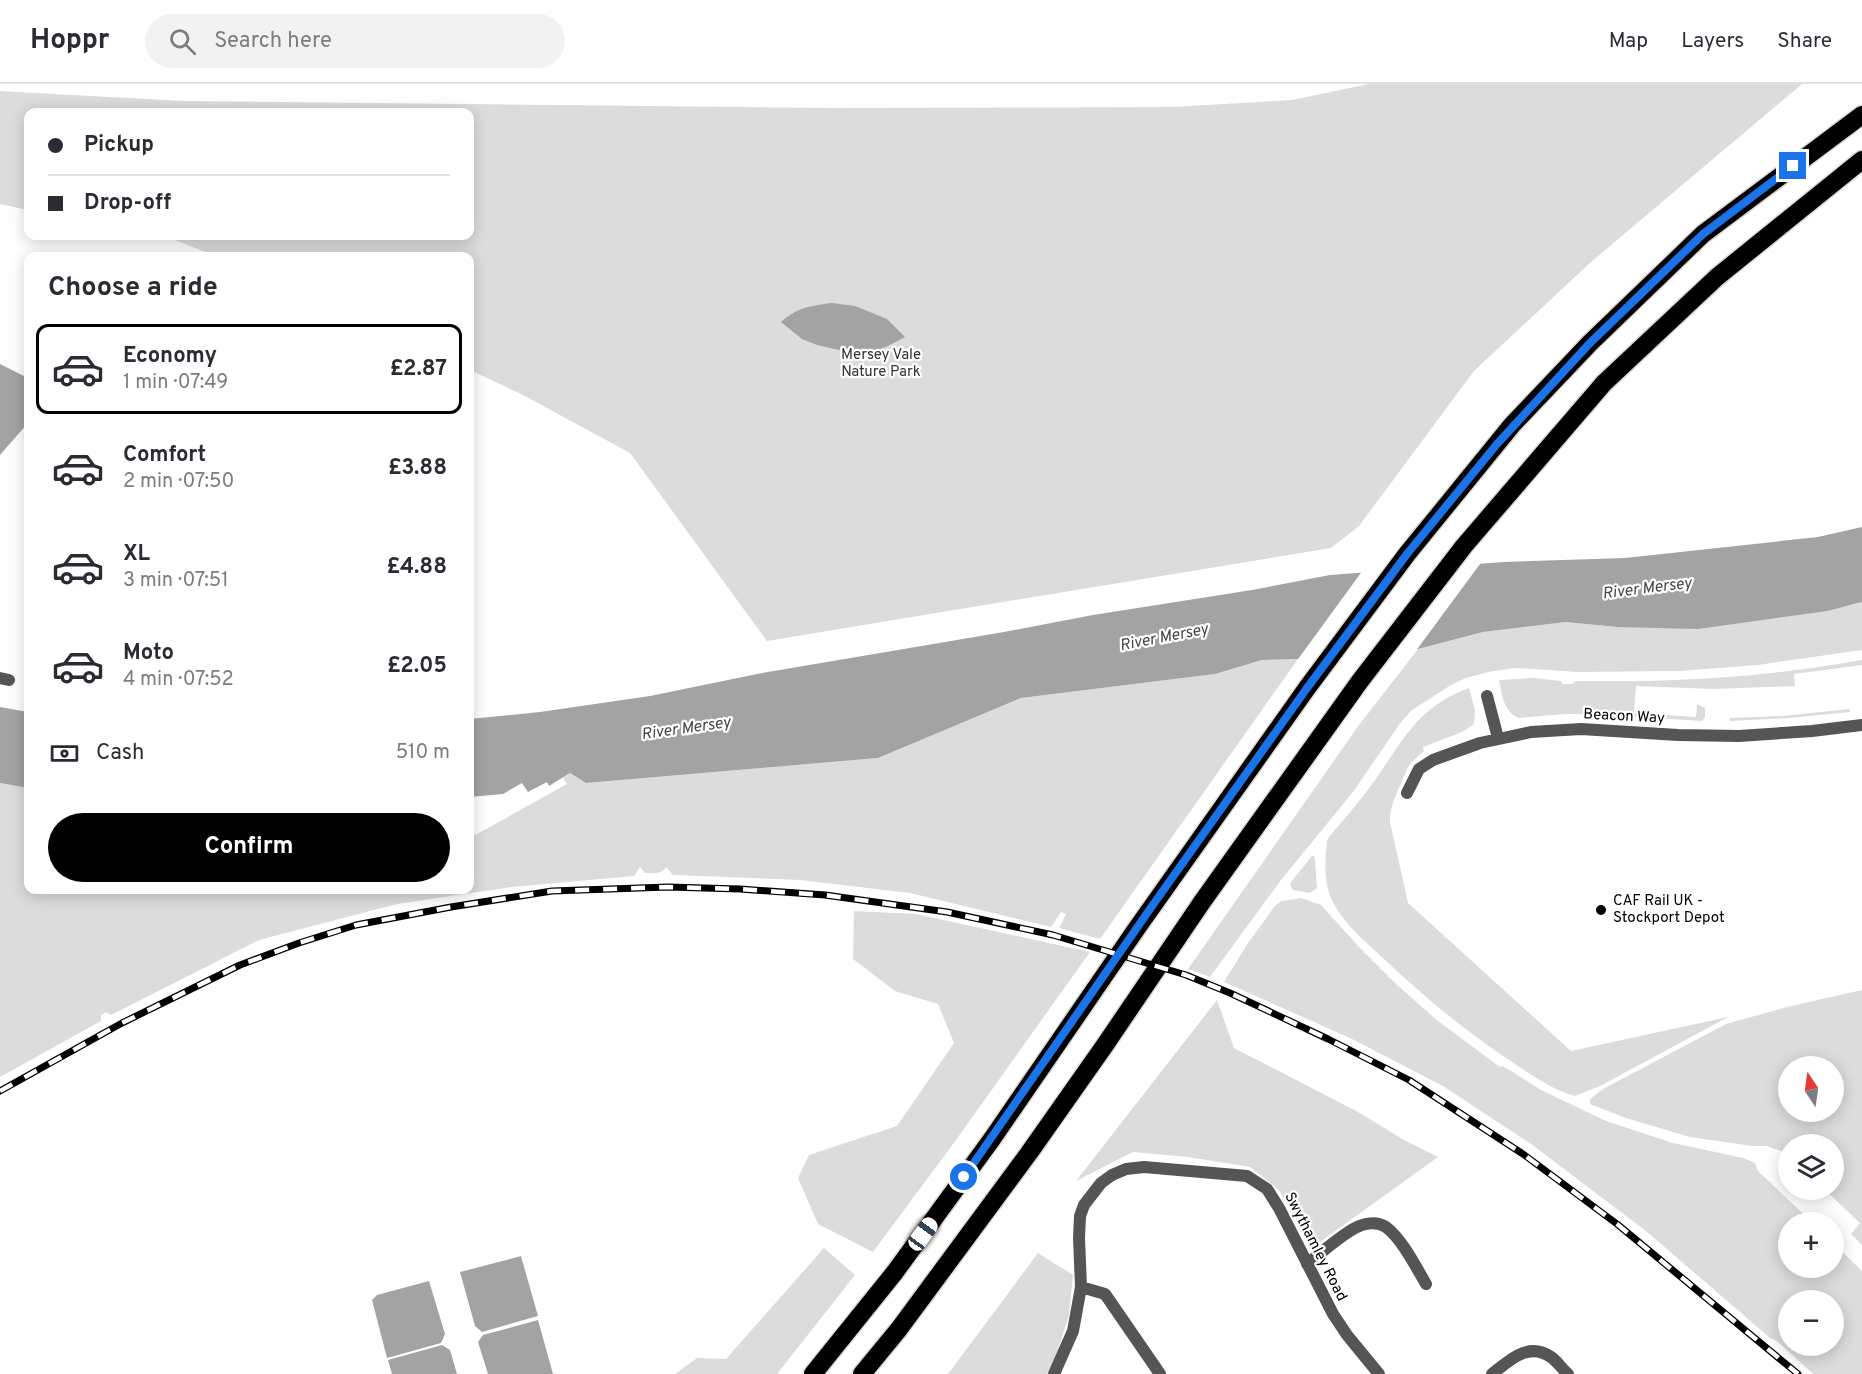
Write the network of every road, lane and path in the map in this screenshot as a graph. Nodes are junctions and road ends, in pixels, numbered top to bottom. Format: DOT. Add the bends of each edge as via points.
graph roads {
  1 [pos="1862,115"];
  2 [pos="1862,160"];
  3 [pos="1487,696"];
  4 [pos="1862,725"];
  5 [pos="1498,738"];
  6 [pos="1407,793"];
  7 [pos="1307,1264"];
  8 [pos="1426,1284"];
  9 [pos="1081,1287"];
  10 [pos="813,1374"];
  11 [pos="862,1374"];
  12 [pos="1054,1374"];
  13 [pos="1160,1374"];
  14 [pos="1379,1374"];
  15 [pos="1492,1374"];
  16 [pos="1568,1374"];
  1 -- 10 [label="highway" via="1703,234 1512,425 1407,554 1307,688 985,1148 895,1272"];
  2 -- 11 [label="highway" via="1717,277 1604,383 1464,546 1360,681 1029,1153"];
  3 -- 5 [label="street"];
  4 -- 5 [label="street, Beacon Way" via="1758,735 1581,729"];
  5 -- 6 [label="street, Beacon Way" via="1423,765"];
  7 -- 8 [label="street" via="1355,1228 1378,1224 1397,1239"];
  7 -- 9 [label="street, Swythamley Road" via="1267,1189 1253,1179 1144,1167 1112,1175 1084,1205 1079,1238"];
  7 -- 14 [label="street, Swythamley Road" via="1333,1314"];
  9 -- 12 [label="street, Swythamley Road" via="1073,1331"];
  9 -- 13 [label="street" via="1106,1294"];
  15 -- 16 [label="street" via="1529,1350 1551,1357"];
}
